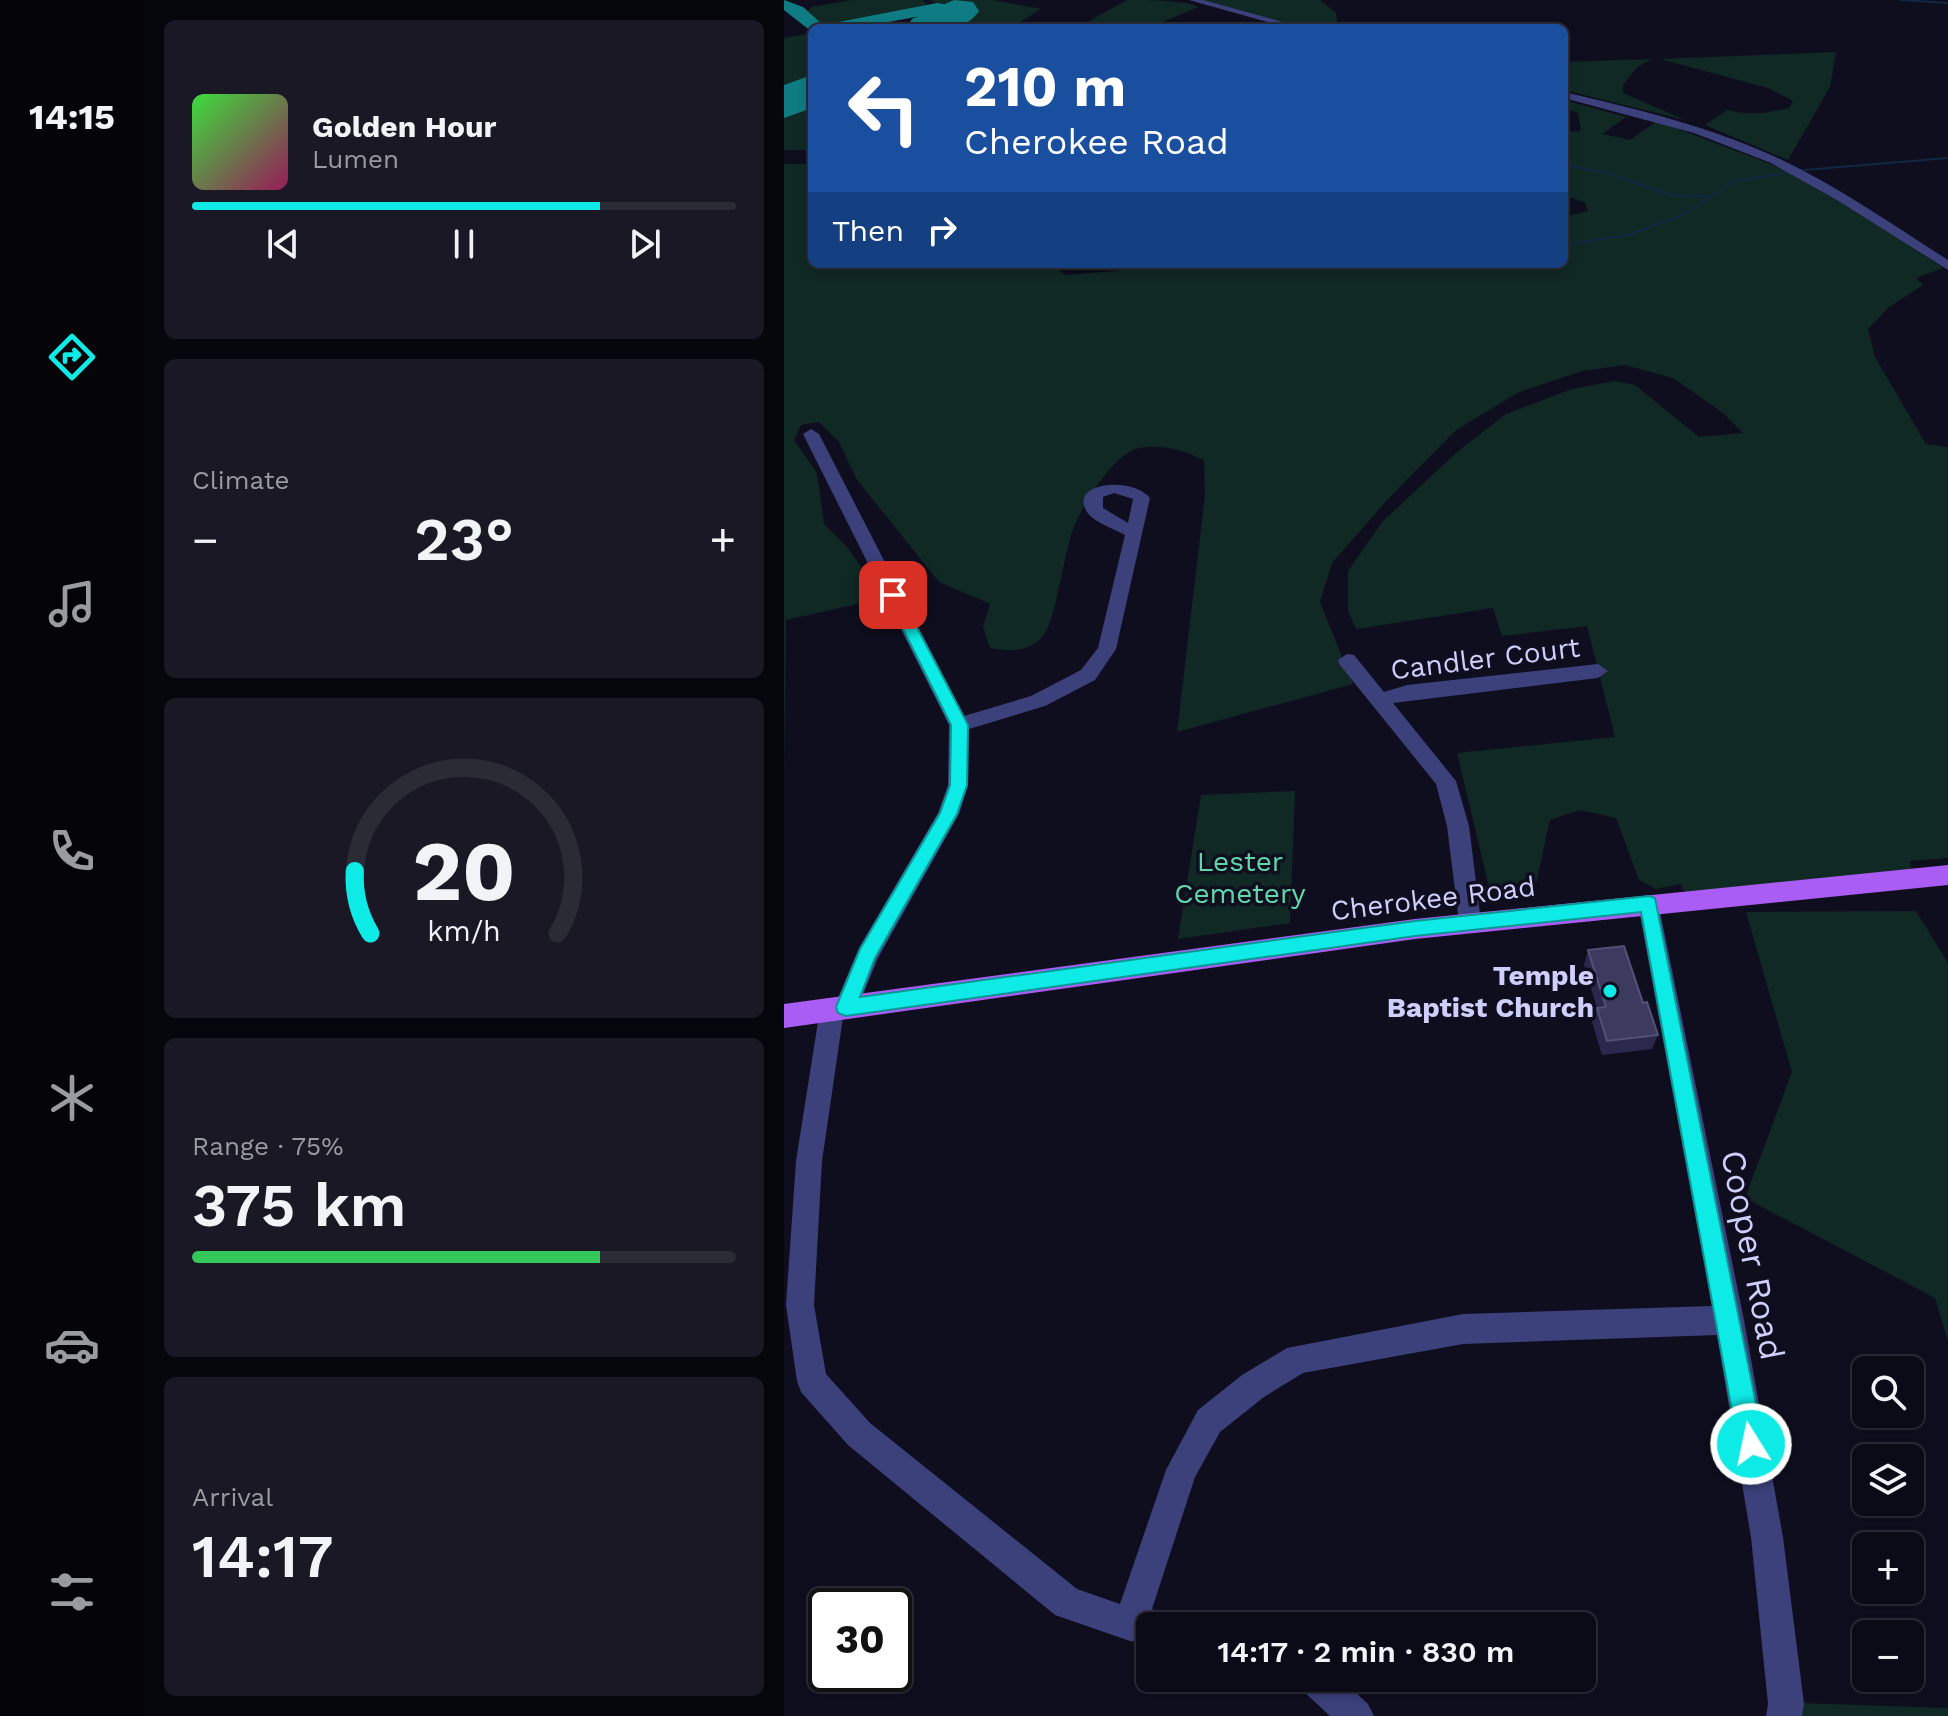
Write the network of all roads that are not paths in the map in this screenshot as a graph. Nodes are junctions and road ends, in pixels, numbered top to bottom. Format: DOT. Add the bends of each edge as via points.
graph roads {
  1 [pos="1193,0"];
  2 [pos="1285,24"];
  3 [pos="1568,96"];
  4 [pos="1948,266"];
  5 [pos="811,434"];
  6 [pos="1134,533"];
  7 [pos="1347,660"];
  8 [pos="1598,671"];
  9 [pos="1379,700"];
  10 [pos="959,725"];
  11 [pos="1948,875"];
  12 [pos="1649,904"];
  13 [pos="1470,922"];
  14 [pos="839,1008"];
  15 [pos="784,1016"];
  16 [pos="1729,1320"];
  17 [pos="1144,1612"];
  18 [pos="1136,1624"];
  19 [pos="1329,1692"];
  20 [pos="1356,1716"];
  21 [pos="1784,1716"];
  1 -- 2 [label="street"];
  3 -- 4 [label="street" via="1656,118 1773,160"];
  5 -- 10 [label="street"];
  6 -- 10 [label="street" via="1107,649 1088,675 1038,701"];
  7 -- 9 [label="street"];
  8 -- 9 [label="street, Candler Court" via="1407,692"];
  9 -- 13 [label="street" via="1446,781 1458,826"];
  10 -- 14 [label="street" via="958,785 948,814"];
  11 -- 12 [label="main road, Cherokee Road"];
  12 -- 13 [label="main road, Cherokee Road"];
  12 -- 16 [label="street, Cooper Road"];
  13 -- 14 [label="main road, Cherokee Road"];
  14 -- 15 [label="main road, Cherokee Road"];
  14 -- 18 [label="street" via="809,1161 800,1305 812,1381 859,1434 1067,1603"];
  16 -- 17 [label="street" via="1463,1329 1298,1359 1209,1421 1182,1470"];
  16 -- 21 [label="street, Cooper Road" via="1767,1537"];
  19 -- 20 [label="street"];
}
